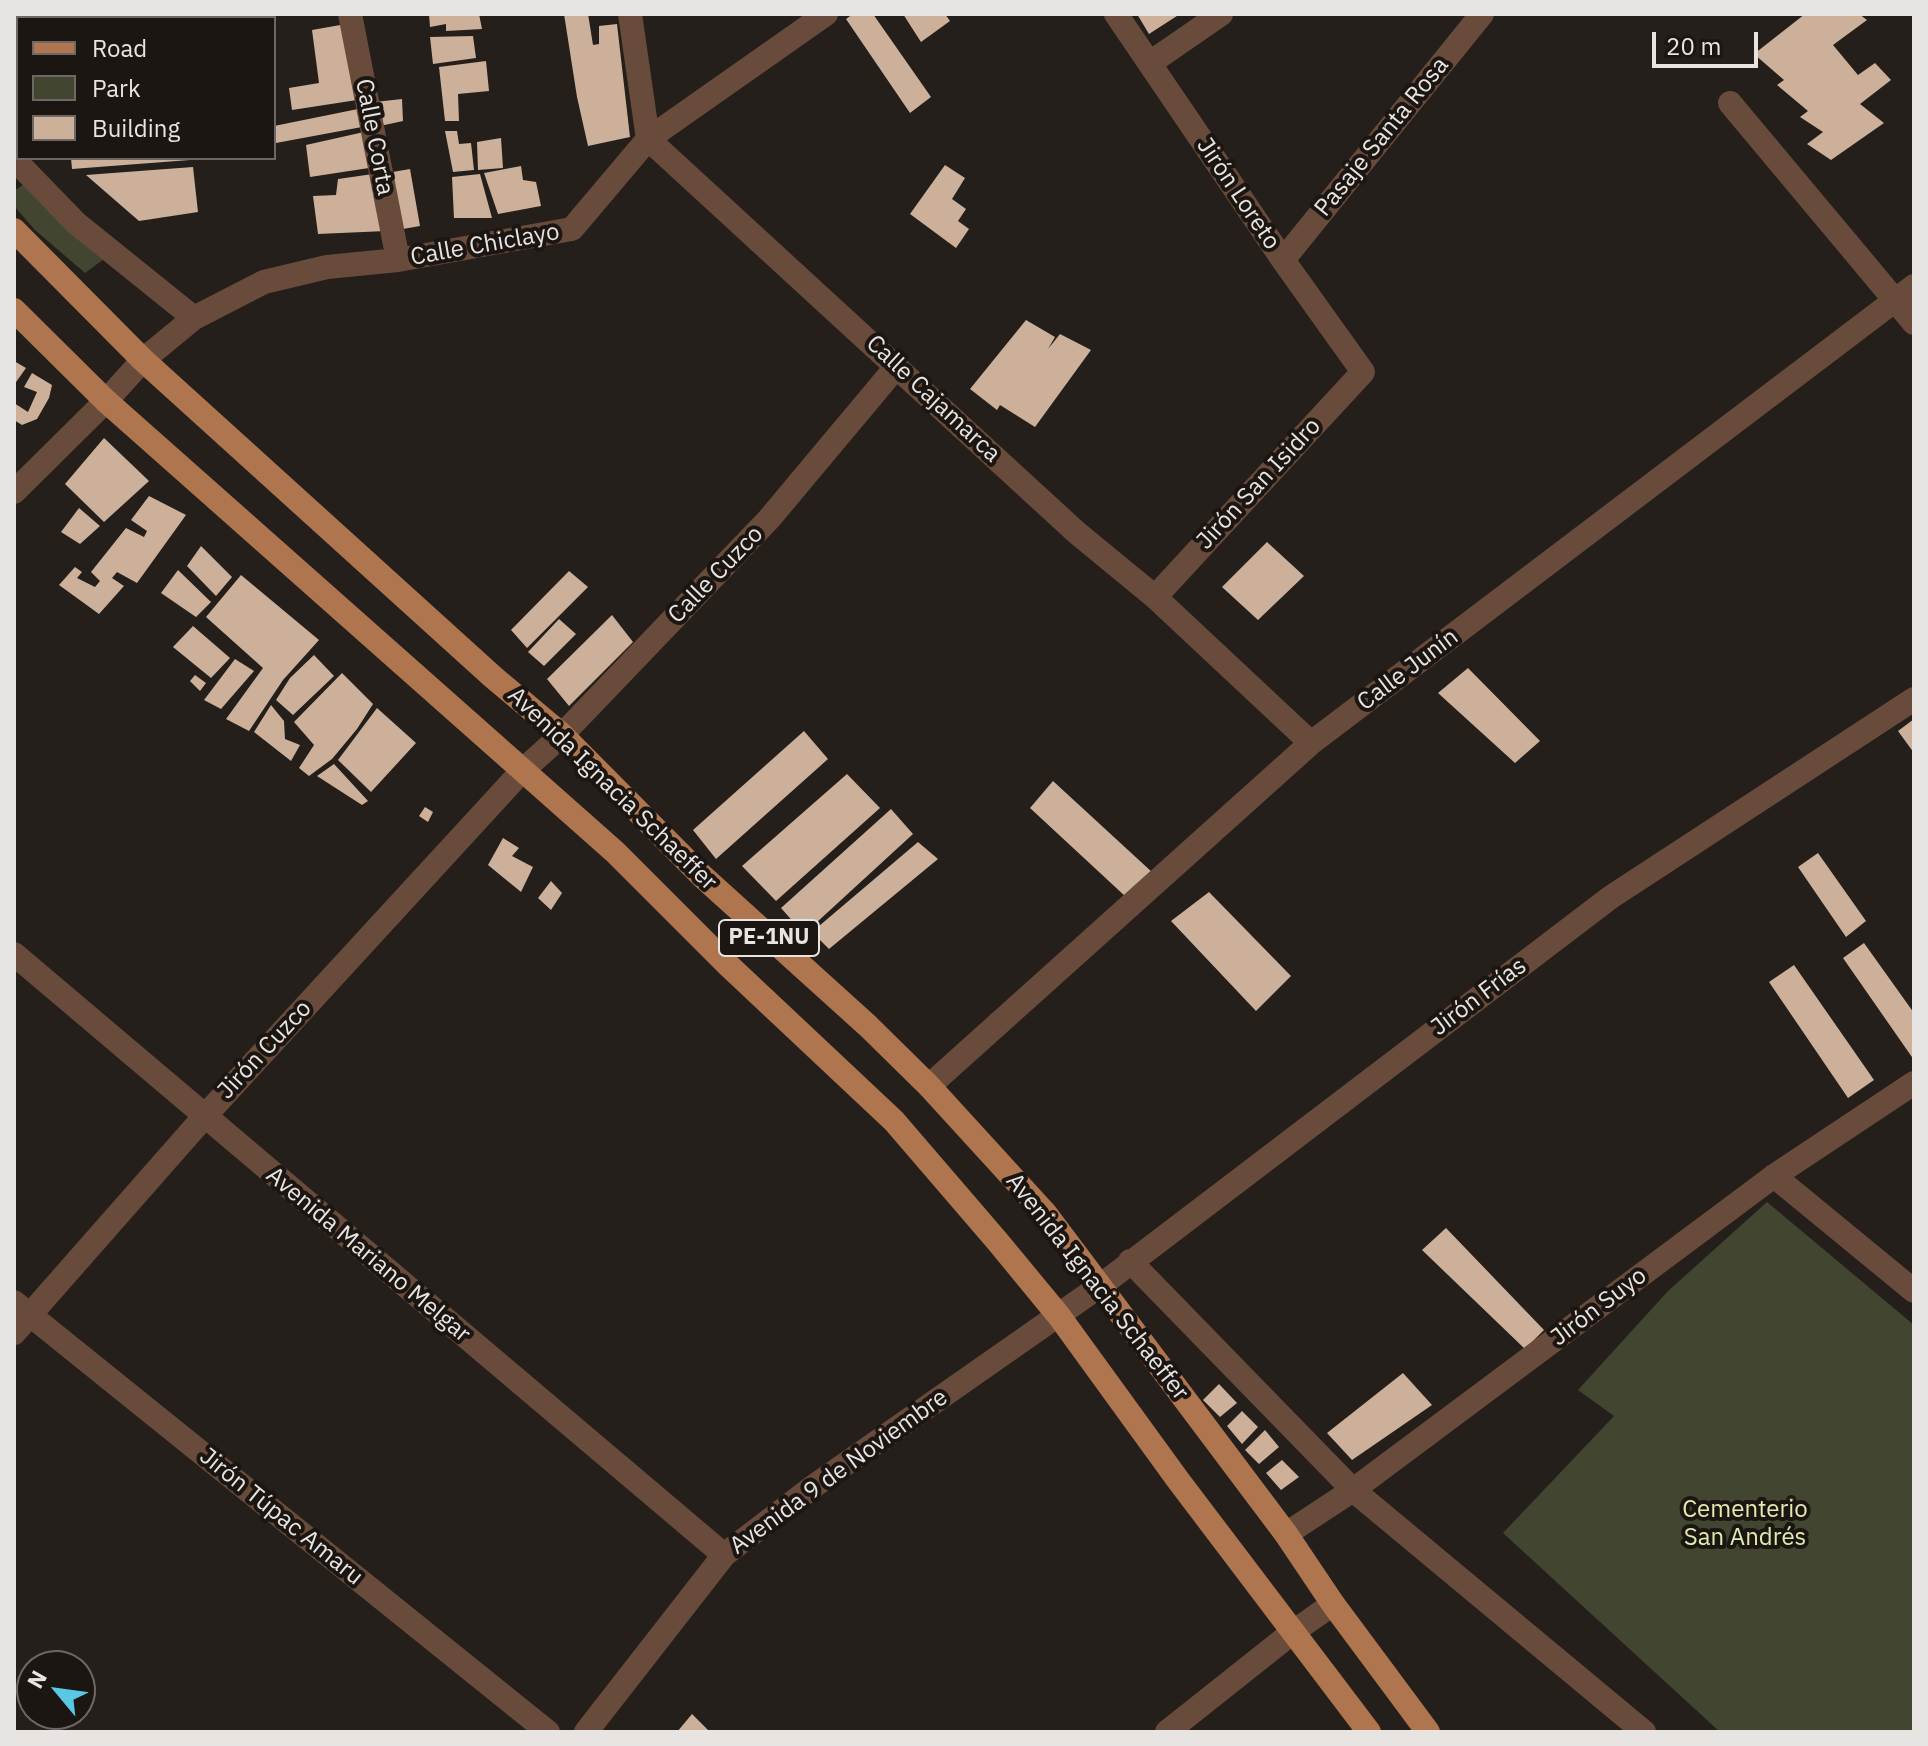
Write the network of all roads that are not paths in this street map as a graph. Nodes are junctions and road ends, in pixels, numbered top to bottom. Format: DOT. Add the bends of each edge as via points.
graph roads {
  1 [pos="350,14"];
  2 [pos="630,14"];
  3 [pos="826,14"];
  4 [pos="1116,14"];
  5 [pos="1221,14"];
  6 [pos="1482,14"];
  7 [pos="1150,63"];
  8 [pos="1730,103"];
  9 [pos="648,139"];
  10 [pos="14,159"];
  11 [pos="14,230"];
  12 [pos="398,260"];
  13 [pos="1283,260"];
  14 [pos="1905,292"];
  15 [pos="14,310"];
  16 [pos="194,318"];
  17 [pos="1914,323"];
  18 [pos="143,360"];
  19 [pos="897,366"];
  20 [pos="1363,372"];
  21 [pos="106,401"];
  22 [pos="14,492"];
  23 [pos="1155,597"];
  24 [pos="1914,699"];
  25 [pos="562,735"];
  26 [pos="1311,743"];
  27 [pos="522,771"];
  28 [pos="14,954"];
  29 [pos="1914,1083"];
  30 [pos="929,1086"];
  31 [pos="204,1117"];
  32 [pos="1774,1176"];
  33 [pos="1130,1261"];
  34 [pos="1100,1286"];
  35 [pos="1914,1291"];
  36 [pos="1059,1316"];
  37 [pos="19,1317"];
  38 [pos="1353,1490"];
  39 [pos="1286,1534"];
  40 [pos="724,1555"];
  41 [pos="1333,1604"];
  42 [pos="1293,1632"];
  43 [pos="548,1732"];
  44 [pos="586,1732"];
  45 [pos="1167,1732"];
  46 [pos="1369,1732"];
  47 [pos="1428,1732"];
  48 [pos="1644,1732"];
  1 -- 12 [label="street, Calle Corta"];
  2 -- 9 [label="street"];
  3 -- 9 [label="street, Calle Chiclayo"];
  4 -- 7 [label="street, Jirón Loreto"];
  5 -- 7 [label="street"];
  6 -- 13 [label="street, Pasaje Santa Rosa"];
  7 -- 13 [label="street, Jirón Loreto"];
  8 -- 14 [label="street"];
  9 -- 12 [label="street, Calle Chiclayo" via="572,229"];
  9 -- 19 [label="street, Calle Cajamarca"];
  10 -- 16 [label="street" via="76,223"];
  11 -- 18 [label="main road, Avenida Ignacia Schaeffer / PE-1NU"];
  12 -- 16 [label="street, Calle Chiclayo" via="327,267 264,282"];
  13 -- 20 [label="street, Jirón Loreto"];
  14 -- 17 [label="street"];
  14 -- 26 [label="street, Calle Junín"];
  15 -- 21 [label="main road, Avenida Ignacia Schaeffer / PE-1NU"];
  16 -- 18 [label="street, Calle Chiclayo"];
  18 -- 21 [label="street, Calle Chiclayo"];
  18 -- 25 [label="main road, Avenida Ignacia Schaeffer / PE-1NU"];
  19 -- 23 [label="street, Calle Cajamarca" via="1076,532"];
  19 -- 25 [label="street, Calle Cuzco" via="769,519"];
  20 -- 23 [label="street, Jirón San Isidro"];
  21 -- 22 [label="street, Calle Chiclayo"];
  21 -- 27 [label="main road, Avenida Ignacia Schaeffer / PE-1NU"];
  23 -- 26 [label="street, Calle Cajamarca"];
  24 -- 33 [label="street, Jirón Frías" via="1611,897"];
  25 -- 27 [label="street, Calle Cuzco"];
  25 -- 30 [label="main road, Avenida Ignacia Schaeffer / PE-1NU" via="702,876"];
  26 -- 30 [label="street, Calle Junín"];
  27 -- 31 [label="street, Jirón Cuzco"];
  27 -- 36 [label="main road, Avenida Ignacia Schaeffer / PE-1NU" via="615,852 894,1121"];
  28 -- 31 [label="street, Avenida Mariano Melgar"];
  29 -- 32 [label="street, Jirón Suyo"];
  30 -- 34 [label="main road, Avenida Ignacia Schaeffer / PE-1NU" via="1045,1213"];
  31 -- 37 [label="street, Jirón Cuzco"];
  31 -- 40 [label="street, Avenida Mariano Melgar"];
  32 -- 35 [label="street"];
  32 -- 38 [label="street, Jirón Suyo"];
  33 -- 34 [label="street, Jirón Frías"];
  33 -- 38 [label="street"];
  34 -- 36 [label="street, Jirón Frías"];
  34 -- 39 [label="main road, Avenida Ignacia Schaeffer / PE-1NU"];
  36 -- 40 [label="street, Avenida 9 de Noviembre"];
  36 -- 42 [label="main road, Avenida Ignacia Schaeffer / PE-1NU"];
  37 -- 43 [label="street, Jirón Túpac Amaru"];
  38 -- 39 [label="street, Jirón Suyo"];
  38 -- 48 [label="street"];
  39 -- 41 [label="main road, Avenida Ignacia Schaeffer / PE-1NU"];
  40 -- 44 [label="street, Avenida 9 de Noviembre"];
  41 -- 42 [label="street"];
  41 -- 47 [label="main road, Avenida Ignacia Schaeffer / PE-1NU"];
  42 -- 45 [label="street"];
  42 -- 46 [label="main road, Avenida Ignacia Schaeffer / PE-1NU"];
}
